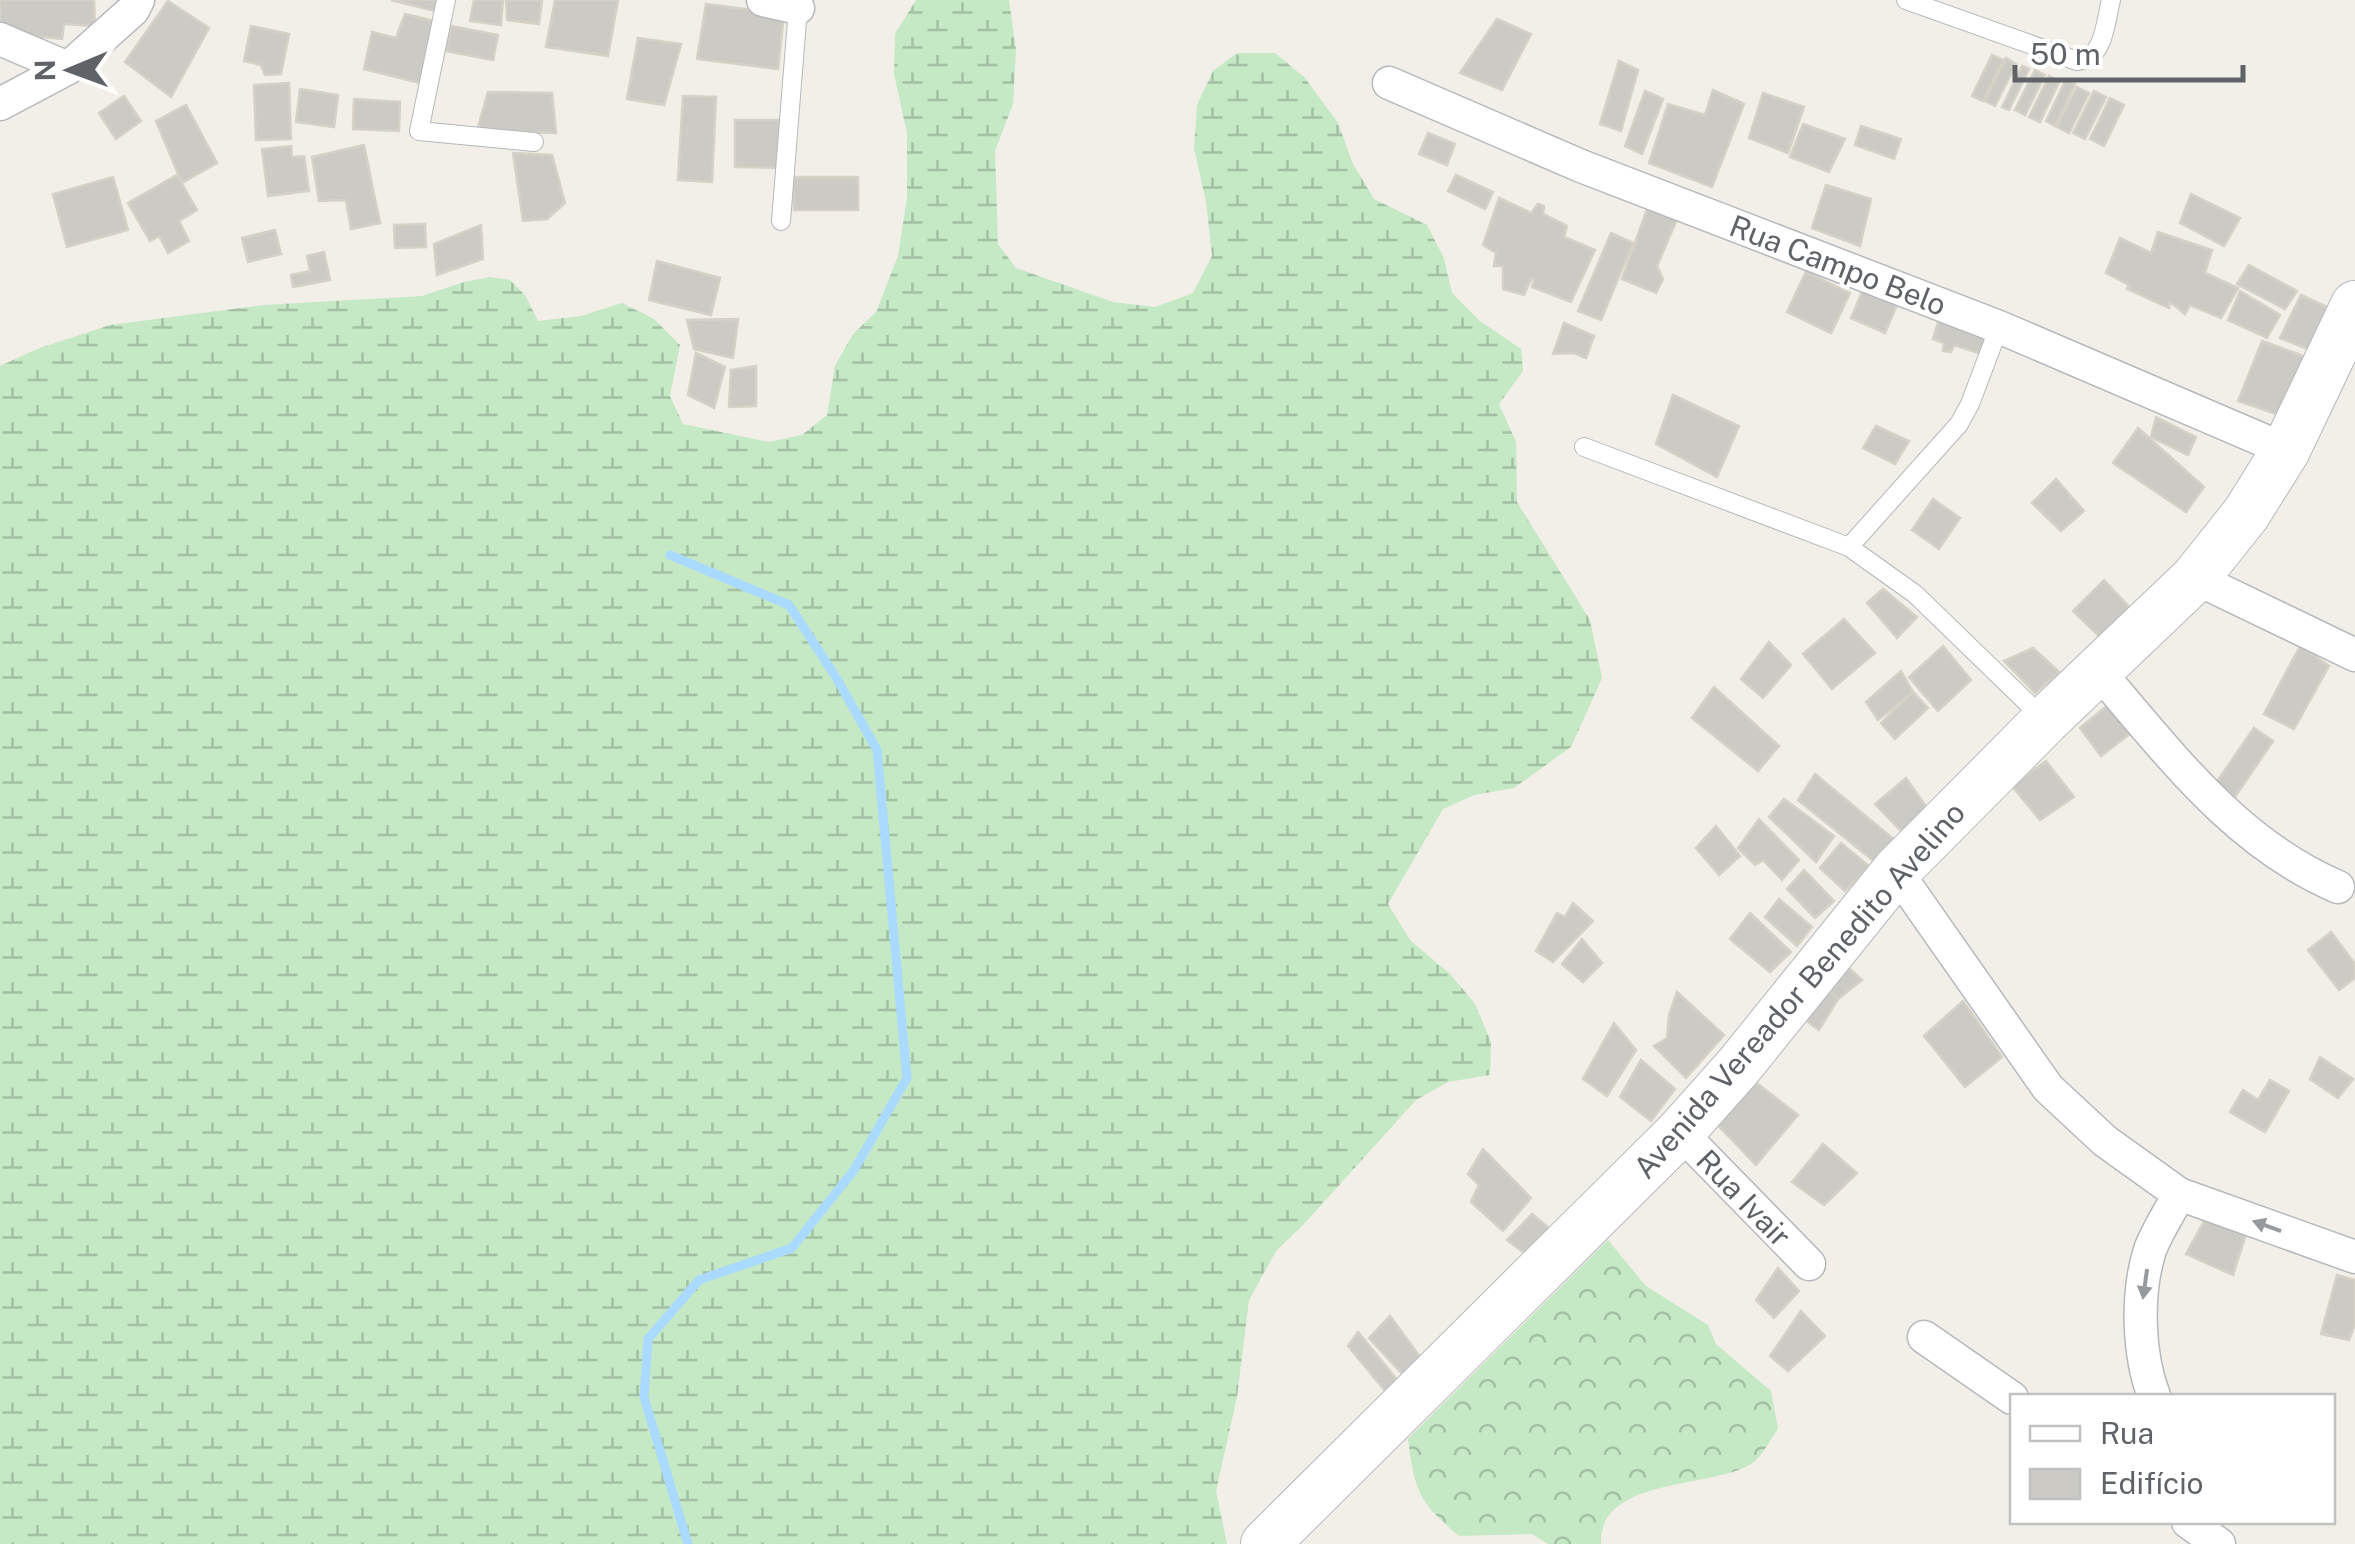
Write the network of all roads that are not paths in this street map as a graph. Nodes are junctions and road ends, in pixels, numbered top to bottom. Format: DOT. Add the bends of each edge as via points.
graph roads {
  1 [pos="138,0"];
  2 [pos="446,0"];
  3 [pos="763,0"];
  4 [pos="1906,0"];
  5 [pos="2111,0"];
  6 [pos="798,8"];
  7 [pos="0,39"];
  8 [pos="68,68"];
  9 [pos="1389,83"];
  10 [pos="0,104"];
  11 [pos="534,142"];
  12 [pos="780,221"];
  13 [pos="2355,304"];
  14 [pos="1998,326"];
  15 [pos="2344,363"];
  16 [pos="1584,447"];
  17 [pos="2286,450"];
  18 [pos="1849,547"];
  19 [pos="2195,578"];
  20 [pos="2355,655"];
  21 [pos="2099,672"];
  22 [pos="2045,720"];
  23 [pos="1896,871"];
  24 [pos="2338,887"];
  25 [pos="1680,1132"];
  26 [pos="2179,1194"];
  27 [pos="2355,1256"];
  28 [pos="1809,1264"];
  29 [pos="1924,1337"];
  30 [pos="2154,1394"];
  31 [pos="2010,1397"];
  32 [pos="2191,1524"];
  33 [pos="1265,1544"];
  34 [pos="2219,1544"];
  1 -- 8 [label="street"];
  2 -- 11 [label="lane" via="419,131"];
  3 -- 6 [label="street"];
  4 -- 5 [label="lane" via="2077,62 2098,49"];
  6 -- 12 [label="lane"];
  7 -- 8 [label="street"];
  8 -- 10 [label="street"];
  9 -- 14 [label="street, Rua Campo Belo" via="1582,166"];
  13 -- 15 [label="main road, Avenida Vereador Benedito Avelino"];
  14 -- 17 [label="street, Rua Campo Belo"];
  14 -- 18 [label="lane" via="1959,424"];
  15 -- 17 [label="main road, Avenida Vereador Benedito Avelino"];
  16 -- 18 [label="lane"];
  17 -- 19 [label="main road, Avenida Vereador Benedito Avelino"];
  18 -- 22 [label="lane" via="1915,594"];
  19 -- 20 [label="street"];
  19 -- 21 [label="main road, Avenida Vereador Benedito Avelino"];
  21 -- 22 [label="main road, Avenida Vereador Benedito Avelino"];
  21 -- 24 [label="street" via="2227,817 2302,872"];
  22 -- 23 [label="main road, Avenida Vereador Benedito Avelino"];
  23 -- 25 [label="main road, Avenida Vereador Benedito Avelino"];
  23 -- 26 [label="street" via="2048,1088 2105,1141"];
  25 -- 28 [label="street, Rua Ivair"];
  25 -- 33 [label="main road, Avenida Vereador Benedito Avelino"];
  27 -- 26 [label="street, one-way"];
  26 -- 30 [label="street, one-way" via="2150,1250 2142,1296 2142,1343"];
  29 -- 31 [label="street"];
  32 -- 34 [label="street"];
}
